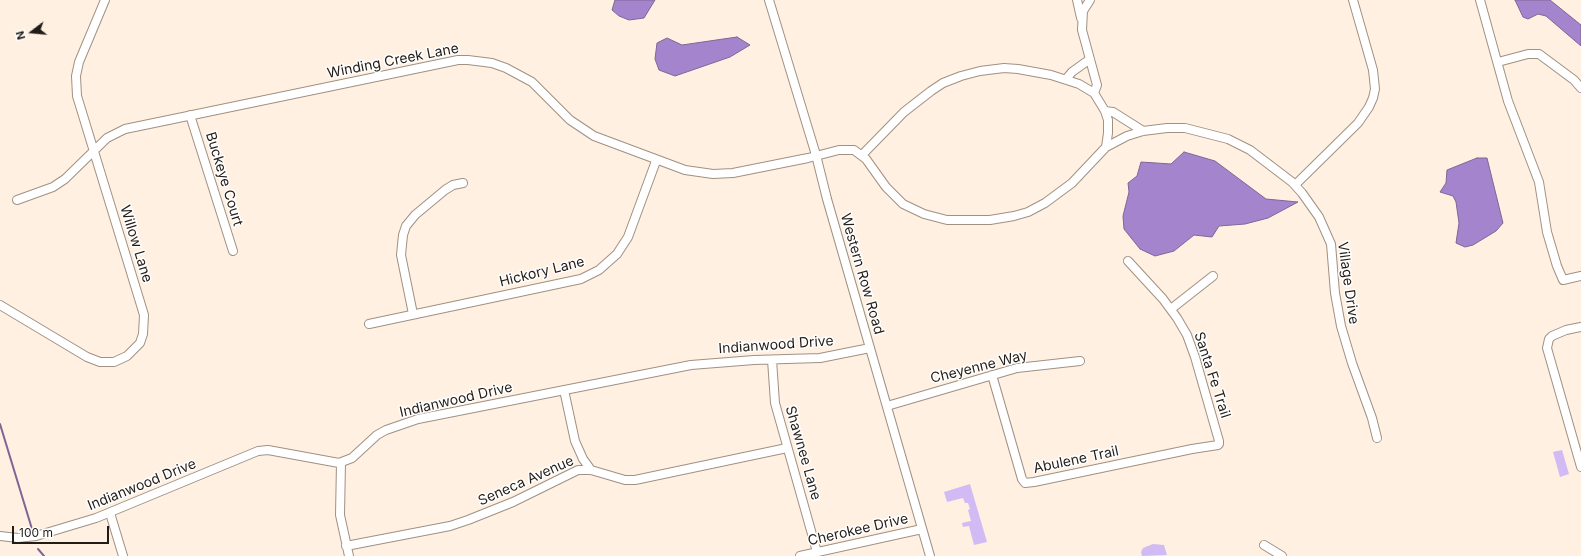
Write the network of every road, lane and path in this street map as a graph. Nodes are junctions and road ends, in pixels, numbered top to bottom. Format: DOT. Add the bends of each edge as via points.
graph roads {
  1 [pos="105,0"];
  2 [pos="769,0"];
  3 [pos="1077,0"];
  4 [pos="1090,0"];
  5 [pos="1353,0"];
  6 [pos="1480,0"];
  7 [pos="1082,20"];
  8 [pos="1090,59"];
  9 [pos="1498,62"];
  10 [pos="1066,79"];
  11 [pos="1581,88"];
  12 [pos="1094,94"];
  13 [pos="1105,111"];
  14 [pos="190,115"];
  15 [pos="1143,130"];
  16 [pos="1106,147"];
  17 [pos="93,151"];
  18 [pos="816,155"];
  19 [pos="862,155"];
  20 [pos="656,160"];
  21 [pos="463,183"];
  22 [pos="1295,185"];
  23 [pos="17,200"];
  24 [pos="233,251"];
  25 [pos="1128,261"];
  26 [pos="1213,276"];
  27 [pos="1581,276"];
  28 [pos="0,305"];
  29 [pos="1171,309"];
  30 [pos="413,314"];
  31 [pos="369,324"];
  32 [pos="1581,327"];
  33 [pos="870,348"];
  34 [pos="772,360"];
  35 [pos="1080,361"];
  36 [pos="992,375"];
  37 [pos="564,390"];
  38 [pos="887,406"];
  39 [pos="1376,438"];
  40 [pos="1220,444"];
  41 [pos="787,448"];
  42 [pos="1579,453"];
  43 [pos="341,463"];
  44 [pos="1581,467"];
  45 [pos="591,470"];
  46 [pos="110,513"];
  47 [pos="922,529"];
  48 [pos="0,536"];
  49 [pos="1264,544"];
  50 [pos="346,546"];
  51 [pos="817,552"];
  52 [pos="123,556"];
  53 [pos="349,556"];
  54 [pos="800,556"];
  55 [pos="930,556"];
  56 [pos="1282,556"];
  1 -- 17 [label="street, Willow Lane" via="84,48 76,76 77,96"];
  2 -- 18 [label="street, Western Row Road"];
  3 -- 7 [label="street"];
  4 -- 7 [label="street" via="1085,7"];
  5 -- 22 [label="street" via="1374,70 1373,98 1358,123"];
  6 -- 9 [label="street"];
  7 -- 8 [label="street" via="1082,30"];
  8 -- 10 [label="street"];
  8 -- 12 [label="street" via="1097,85"];
  9 -- 11 [label="street" via="1528,54 1539,54"];
  9 -- 27 [label="street" via="1508,101 1539,182 1547,232 1556,266 1563,280"];
  10 -- 12 [label="street"];
  10 -- 19 [label="street" via="1004,68 961,76 919,99"];
  12 -- 13 [label="street"];
  13 -- 15 [label="street" via="1112,112"];
  13 -- 16 [label="street" via="1109,124"];
  14 -- 17 [label="street, Winding Creek Lane" via="125,130 107,138"];
  14 -- 20 [label="street, Winding Creek Lane" via="406,70 468,60 492,63 520,74 532,82 581,129 607,142"];
  14 -- 24 [label="street, Buckeye Court"];
  15 -- 16 [label="street, Village Drive"];
  15 -- 22 [label="street, Village Drive" via="1185,128 1228,139 1250,150"];
  16 -- 19 [label="street, Village Drive" via="1077,178 1045,203 1014,216 981,221 933,217 903,204"];
  17 -- 23 [label="street, Winding Creek Lane" via="65,179 53,187"];
  17 -- 28 [label="street, Willow Lane" via="144,316 144,330 140,343 119,360 95,361"];
  18 -- 19 [label="street" via="848,149"];
  18 -- 20 [label="street, Winding Creek Lane" via="752,169 713,174 685,170"];
  18 -- 33 [label="street, Western Row Road"];
  20 -- 30 [label="street, Hickory Lane" via="628,237 617,254 599,270 581,279"];
  21 -- 30 [label="street" via="445,190 406,226 401,255"];
  22 -- 39 [label="street, Village Drive" via="1314,209 1328,235 1341,326 1372,418"];
  25 -- 29 [label="street, Santa Fe Trail"];
  26 -- 29 [label="street"];
  29 -- 40 [label="street, Santa Fe Trail" via="1191,344"];
  30 -- 31 [label="street, Hickory Lane"];
  32 -- 42 [label="street" via="1557,333 1549,339 1547,348"];
  33 -- 34 [label="street, Indianwood Drive" via="820,358"];
  33 -- 38 [label="street, Western Row Road"];
  34 -- 37 [label="street, Indianwood Drive" via="691,364"];
  34 -- 41 [label="street, Shawnee Lane" via="775,403"];
  35 -- 36 [label="street, Cheyenne Way" via="1027,366"];
  36 -- 38 [label="street, Cheyenne Way"];
  36 -- 40 [label="street, Abulene Trail" via="1025,482"];
  37 -- 43 [label="street, Indianwood Drive" via="418,419 390,428 352,458"];
  37 -- 45 [label="street" via="575,441"];
  38 -- 47 [label="street, Western Row Road"];
  41 -- 45 [label="street, Seneca Avenue" via="635,480 625,480"];
  41 -- 51 [label="street, Shawnee Lane"];
  42 -- 44 [label="street"];
  43 -- 46 [label="street, Indianwood Drive" via="268,450 258,451"];
  43 -- 50 [label="street" via="340,515"];
  45 -- 50 [label="street, Seneca Avenue" via="574,472 513,502 450,526"];
  46 -- 48 [label="street, Indianwood Drive" via="36,536"];
  46 -- 52 [label="street"];
  47 -- 51 [label="street, Cherokee Drive"];
  47 -- 55 [label="street, Western Row Road"];
  49 -- 56 [label="street"];
  50 -- 53 [label="street"];
  51 -- 54 [label="street, Cherokee Drive"];
}
